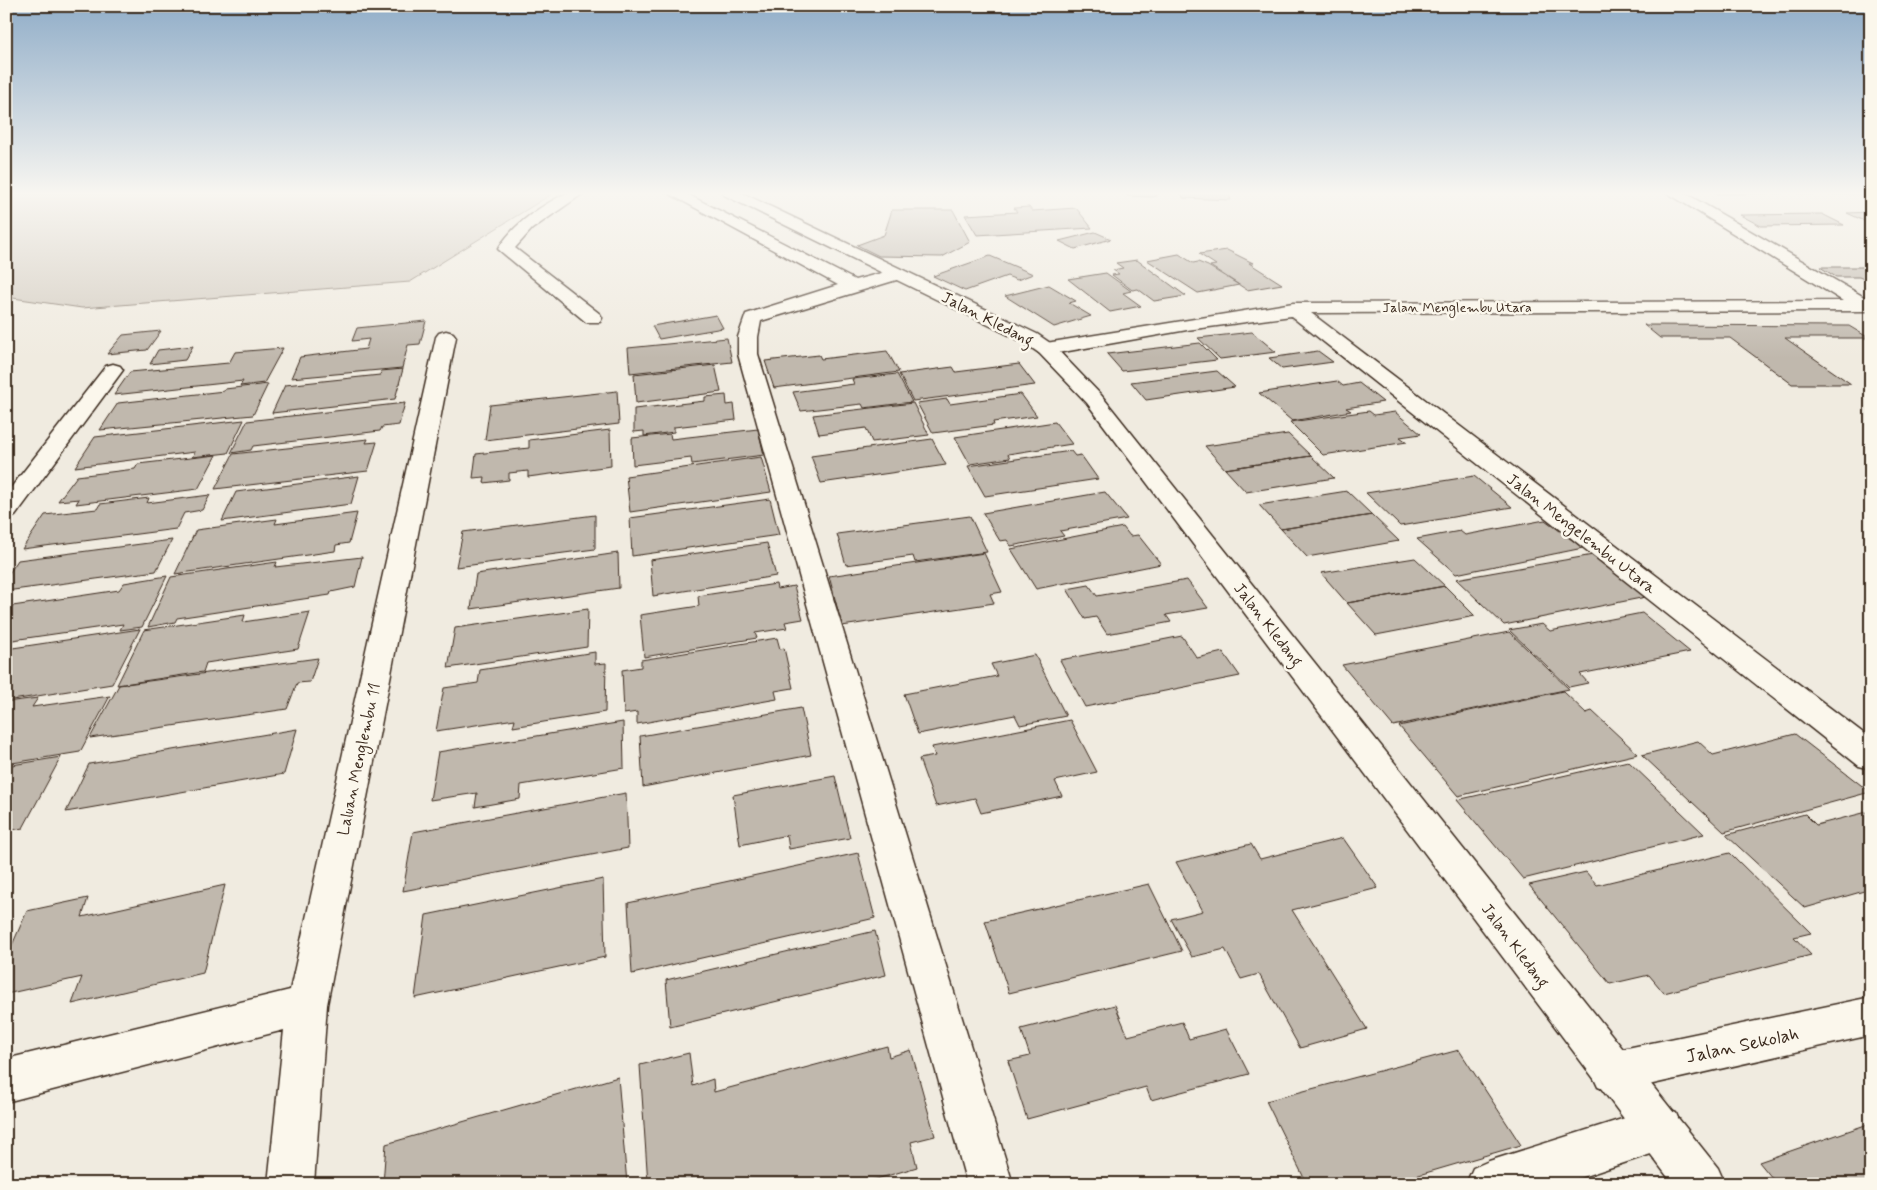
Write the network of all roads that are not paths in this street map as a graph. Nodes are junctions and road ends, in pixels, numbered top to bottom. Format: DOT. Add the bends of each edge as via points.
graph roads {
  1 [pos="507,248"];
  2 [pos="779,248"];
  3 [pos="843,248"];
  4 [pos="1768,248"];
  5 [pos="897,274"];
  6 [pos="853,286"];
  7 [pos="1869,307"];
  8 [pos="1293,308"];
  9 [pos="592,318"];
  10 [pos="446,337"];
  11 [pos="1046,349"];
  12 [pos="113,370"];
  13 [pos="6,511"];
  14 [pos="1871,757"];
  15 [pos="307,1005"];
  16 [pos="1871,1016"];
  17 [pos="1613,1072"];
  18 [pos="6,1081"];
  19 [pos="1660,1129"];
  20 [pos="291,1184"];
  21 [pos="990,1184"];
  22 [pos="1489,1184"];
  23 [pos="1702,1184"];
  1 -- 9 [label="street"];
  2 -- 6 [label="street"];
  3 -- 5 [label="street, Jalan Kledang"];
  4 -- 7 [label="street"];
  5 -- 6 [label="street"];
  5 -- 11 [label="street, Jalan Kledang" via="1030,338"];
  6 -- 21 [label="street" via="753,318 748,354"];
  7 -- 8 [label="street, Jalan Menglembu Utara"];
  8 -- 11 [label="street, Jalan Menglembu Utara"];
  8 -- 14 [label="street, Jalan Mengelembu Utara"];
  10 -- 15 [label="street, Laluan Menglembu 11"];
  11 -- 17 [label="street, Jalan Kledang" via="1094,399"];
  12 -- 13 [label="street"];
  15 -- 18 [label="street"];
  15 -- 20 [label="street, Laluan Menglembu 11"];
  16 -- 17 [label="street, Jalan Sekolah"];
  17 -- 19 [label="street, Jalan Kledang"];
  19 -- 22 [label="street"];
  19 -- 23 [label="street, Jalan Kledang"];
}
